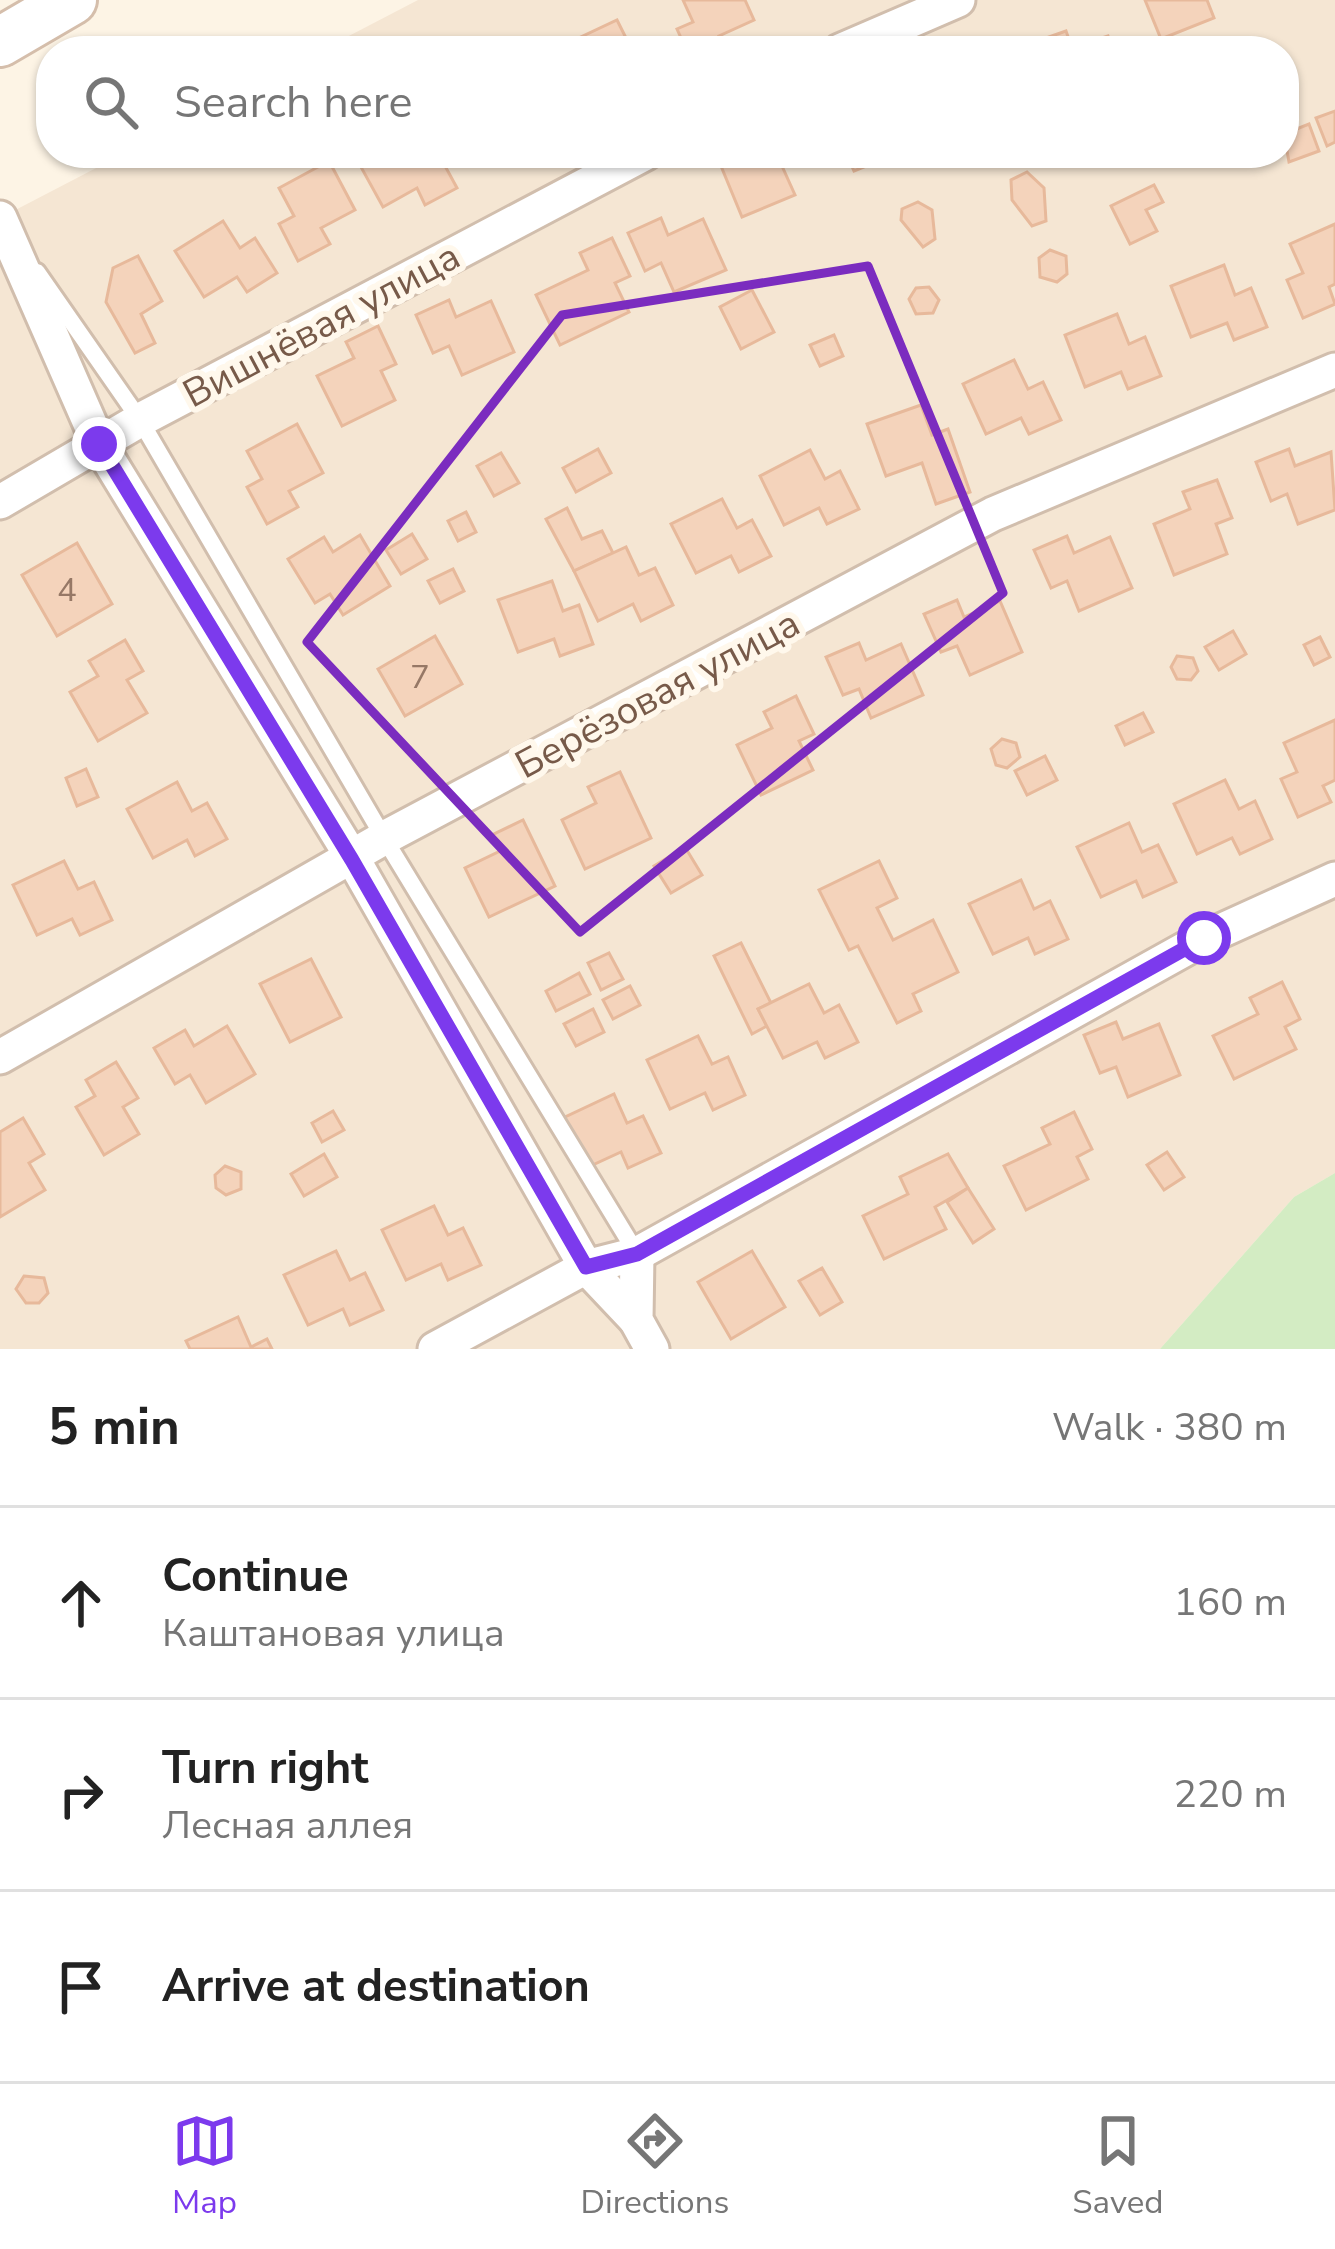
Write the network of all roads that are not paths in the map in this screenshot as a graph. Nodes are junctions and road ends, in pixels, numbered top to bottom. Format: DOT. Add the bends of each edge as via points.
graph roads {
  1 [pos="72,0"];
  2 [pos="958,0"];
  3 [pos="875,36"];
  4 [pos="0,42"];
  5 [pos="618,168"];
  6 [pos="0,218"];
  7 [pos="1335,370"];
  8 [pos="140,420"];
  9 [pos="99,444"];
  10 [pos="0,502"];
  11 [pos="384,838"];
  12 [pos="352,860"];
  13 [pos="1335,879"];
  14 [pos="0,1057"];
  15 [pos="637,1254"];
  16 [pos="586,1267"];
  17 [pos="644,1335"];
  18 [pos="435,1349"];
  1 -- 4 [label="main road"];
  2 -- 3 [label="street"];
  5 -- 8 [label="street, Вишнёвая улица"];
  6 -- 8 [label="lane"];
  6 -- 9 [label="street"];
  7 -- 11 [label="street, Берёзовая улица" via="993,514"];
  8 -- 9 [label="street, Вишнёвая улица"];
  8 -- 11 [label="lane"];
  9 -- 10 [label="street, Вишнёвая улица"];
  9 -- 12 [label="street"];
  11 -- 12 [label="street, Берёзовая улица"];
  11 -- 15 [label="lane"];
  12 -- 14 [label="street, Берёзовая улица"];
  12 -- 16 [label="street"];
  13 -- 15 [label="street" via="1204,938"];
  15 -- 16 [label="street"];
  15 -- 17 [label="street"];
  16 -- 17 [label="street"];
  16 -- 18 [label="street"];
}
